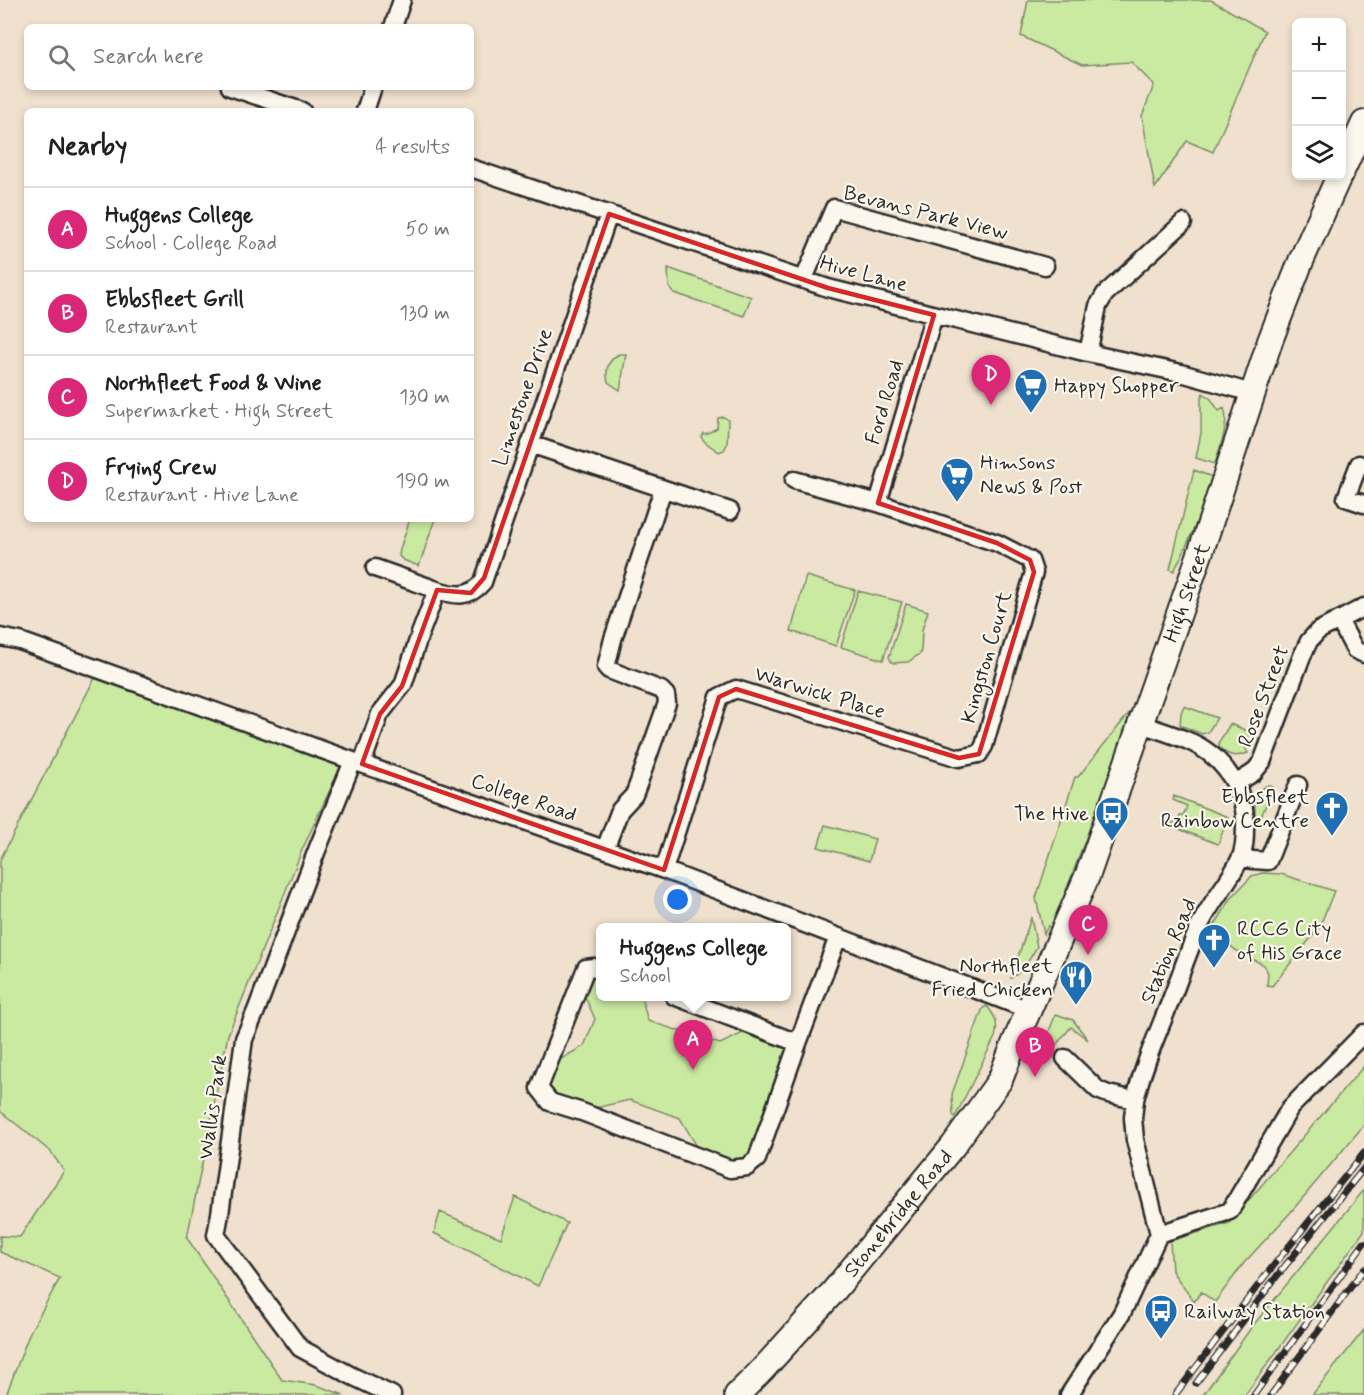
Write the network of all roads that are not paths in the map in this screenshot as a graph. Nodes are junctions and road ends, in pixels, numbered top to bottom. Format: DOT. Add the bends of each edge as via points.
graph roads {
  1 [pos="402,0"];
  2 [pos="394,24"];
  3 [pos="239,90"];
  4 [pos="372,90"];
  5 [pos="293,108"];
  6 [pos="366,108"];
  7 [pos="1364,123"];
  8 [pos="1346,161"];
  9 [pos="474,169"];
  10 [pos="1338,180"];
  11 [pos="609,214"];
  12 [pos="1183,223"];
  13 [pos="1045,266"];
  14 [pos="804,279"];
  15 [pos="934,315"];
  16 [pos="1088,353"];
  17 [pos="1252,393"];
  18 [pos="530,444"];
  19 [pos="1359,464"];
  20 [pos="794,480"];
  21 [pos="663,489"];
  22 [pos="878,503"];
  23 [pos="1364,504"];
  24 [pos="730,511"];
  25 [pos="375,568"];
  26 [pos="437,590"];
  27 [pos="1364,607"];
  28 [pos="1339,620"];
  29 [pos="0,637"];
  30 [pos="1364,654"];
  31 [pos="1141,724"];
  32 [pos="979,754"];
  33 [pos="357,763"];
  34 [pos="1235,784"];
  35 [pos="1298,785"];
  36 [pos="605,849"];
  37 [pos="1242,857"];
  38 [pos="664,870"];
  39 [pos="838,937"];
  40 [pos="596,968"];
  41 [pos="687,1001"];
  42 [pos="1029,1010"];
  43 [pos="1364,1033"];
  44 [pos="798,1043"];
  45 [pos="1065,1058"];
  46 [pos="1135,1100"];
  47 [pos="1159,1234"];
  48 [pos="392,1395"];
  49 [pos="737,1395"];
  50 [pos="1069,1395"];
  1 -- 2 [label="street"];
  3 -- 5 [label="street"];
  4 -- 6 [label="street"];
  7 -- 8 [label="main road"];
  9 -- 11 [label="street, Hive Lane"];
  10 -- 17 [label="main road, High Street" via="1301,261"];
  11 -- 14 [label="street, Hive Lane"];
  11 -- 18 [label="street, Limestone Drive"];
  12 -- 16 [label="street" via="1105,294 1098,306"];
  13 -- 14 [label="street, Bevans Park View" via="834,208"];
  14 -- 15 [label="street, Hive Lane"];
  15 -- 16 [label="street, Hive Lane"];
  15 -- 22 [label="street, Ford Road"];
  16 -- 17 [label="street, Hive Lane"];
  17 -- 31 [label="main road, High Street"];
  18 -- 21 [label="street"];
  18 -- 26 [label="street, Limestone Drive" via="483,582 476,590 464,594"];
  19 -- 23 [label="street" via="1347,498"];
  20 -- 22 [label="street"];
  21 -- 24 [label="street"];
  21 -- 36 [label="street" via="606,665 609,670 662,691 667,703 634,795 620,810"];
  22 -- 32 [label="street, Kingston Court" via="997,543 1030,560 1034,572"];
  25 -- 26 [label="street, Limestone Drive"];
  26 -- 33 [label="street, Wallis Park" via="403,685 380,714"];
  27 -- 28 [label="street, Rose Street"];
  28 -- 30 [label="street" via="1355,650"];
  28 -- 34 [label="street, Rose Street" via="1318,631 1309,641 1262,762"];
  29 -- 33 [label="street, College Road" via="20,640"];
  31 -- 34 [label="street, Station Road" via="1192,742 1222,766"];
  31 -- 42 [label="main road, High Street" via="1088,874"];
  32 -- 38 [label="street, Warwick Place" via="959,758 736,689 719,697"];
  33 -- 36 [label="street, College Road"];
  33 -- 48 [label="street, Wallis Park" via="316,850 244,1039 216,1235 300,1348"];
  34 -- 37 [label="street, Station Road" via="1245,812"];
  35 -- 37 [label="street" via="1268,861"];
  36 -- 38 [label="street, College Road"];
  37 -- 46 [label="street, Station Road" via="1194,938"];
  38 -- 39 [label="street, College Road"];
  39 -- 42 [label="street, College Road"];
  39 -- 44 [label="street"];
  40 -- 44 [label="street" via="586,968 539,1088 550,1101 730,1169 747,1167 758,1159"];
  41 -- 44 [label="street"];
  42 -- 49 [label="main road, Stonebridge Road" via="1000,1080 953,1146 833,1292"];
  43 -- 47 [label="street" via="1290,1108 1230,1212"];
  45 -- 46 [label="street" via="1098,1090"];
  46 -- 47 [label="street, Station Road" via="1135,1140"];
  47 -- 50 [label="street" via="1122,1313"];
}
